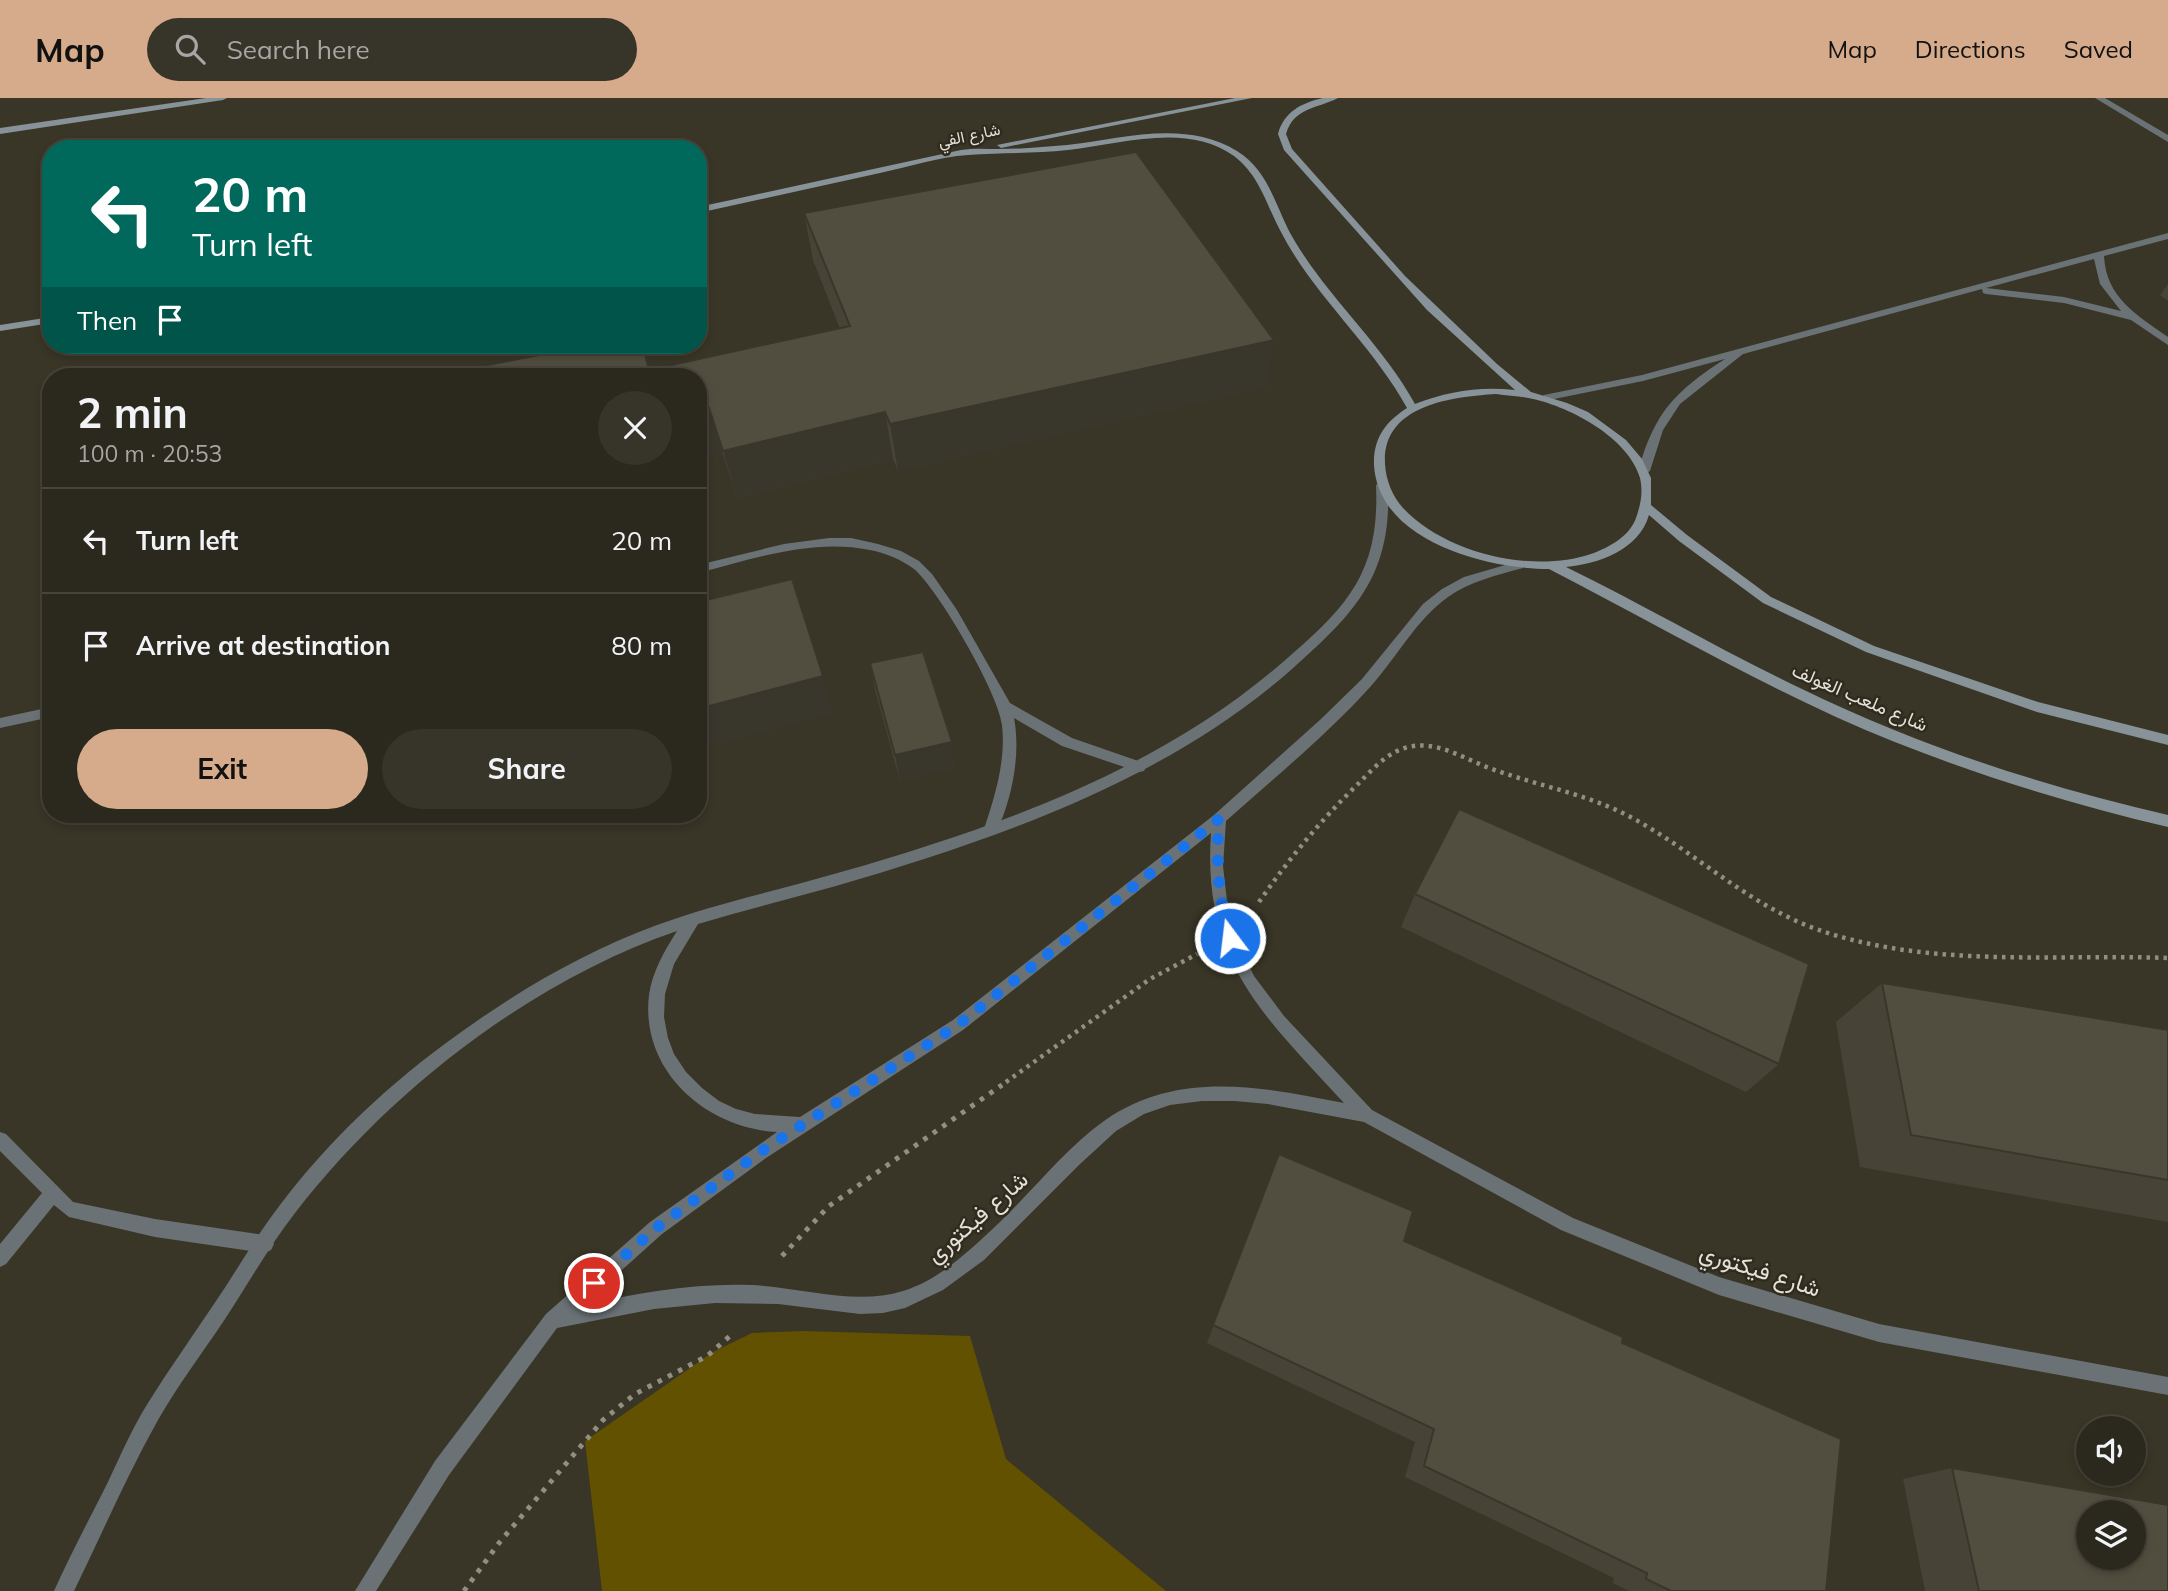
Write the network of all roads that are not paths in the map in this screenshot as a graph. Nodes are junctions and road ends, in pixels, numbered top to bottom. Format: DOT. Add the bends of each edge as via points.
graph roads {
  1 [pos="223,98"];
  2 [pos="1248,98"];
  3 [pos="1334,98"];
  4 [pos="2099,98"];
  5 [pos="0,131"];
  6 [pos="2168,139"];
  7 [pos="964,152"];
  8 [pos="707,207"];
  9 [pos="2168,236"];
  10 [pos="2099,256"];
  11 [pos="1967,291"];
  12 [pos="2133,317"];
  13 [pos="42,321"];
  14 [pos="0,328"];
  15 [pos="2168,342"];
  16 [pos="1751,347"];
  17 [pos="1528,394"];
  18 [pos="1544,398"];
  19 [pos="1412,408"];
  20 [pos="1644,471"];
  21 [pos="1382,485"];
  22 [pos="1647,507"];
  23 [pos="1519,565"];
  24 [pos="1553,566"];
  25 [pos="707,567"];
  26 [pos="1006,707"];
  27 [pos="42,714"];
  28 [pos="0,723"];
  29 [pos="2168,740"];
  30 [pos="1139,767"];
  31 [pos="1219,819"];
  32 [pos="2168,821"];
  33 [pos="991,829"];
  34 [pos="695,917"];
  35 [pos="1366,1115"];
  36 [pos="804,1125"];
  37 [pos="0,1140"];
  38 [pos="52,1194"];
  39 [pos="265,1244"];
  40 [pos="0,1258"];
  41 [pos="552,1320"];
  42 [pos="2168,1386"];
  43 [pos="64,1591"];
  44 [pos="365,1591"];
  1 -- 5 [label="street"];
  2 -- 7 [label="street, شارع الفي"];
  3 -- 17 [label="street" via="1313,103 1290,117 1282,134 1288,150 1431,312"];
  4 -- 6 [label="street"];
  7 -- 8 [label="street, شارع الفي"];
  7 -- 19 [label="street" via="1035,150 1160,135 1190,136 1228,150 1265,184 1295,248 1387,364"];
  9 -- 10 [label="street"];
  10 -- 11 [label="street"];
  10 -- 12 [label="street" via="2098,267 2108,291"];
  11 -- 12 [label="street" via="2042,296"];
  11 -- 16 [label="street"];
  12 -- 15 [label="street"];
  13 -- 14 [label="street"];
  16 -- 18 [label="street" via="1643,378"];
  16 -- 20 [label="street" via="1678,398 1652,436"];
  17 -- 18 [label="street"];
  17 -- 19 [label="street" via="1465,392"];
  18 -- 20 [label="street" via="1606,427 1629,448"];
  19 -- 21 [label="street" via="1393,423 1381,441 1377,462"];
  20 -- 22 [label="street"];
  21 -- 23 [label="street" via="1401,513 1432,538 1473,556"];
  21 -- 30 [label="street" via="1383,536 1375,562 1328,629 1238,707"];
  22 -- 24 [label="street" via="1637,529 1616,547 1588,560"];
  22 -- 29 [label="street" via="1767,600 1870,649 2037,707"];
  23 -- 24 [label="street"];
  23 -- 31 [label="street" via="1468,580 1427,607 1367,682"];
  24 -- 32 [label="street, شارع ملعب الغولف" via="1800,694 1911,742 2033,784"];
  25 -- 26 [label="street" via="839,542 870,545 899,555 921,569 938,589"];
  26 -- 30 [label="street" via="1067,742"];
  26 -- 33 [label="street" via="1008,766"];
  27 -- 28 [label="street"];
  30 -- 33 [label="street"];
  31 -- 35 [label="street, شارع فيكتوري" via="1216,866 1220,901 1230,938 1250,981 1279,1021"];
  31 -- 36 [label="street" via="958,1025"];
  33 -- 34 [label="street" via="865,871"];
  34 -- 36 [label="street" via="669,955 657,996 659,1038 677,1076 710,1106 754,1122"];
  34 -- 39 [label="street" via="573,970 454,1047 332,1156 276,1222"];
  35 -- 41 [label="street, شارع فيكتوري" via="1214,1091 1142,1107 1111,1125 981,1252 944,1281 903,1299 858,1306 715,1294 635,1302"];
  35 -- 42 [label="street, شارع فيكتوري" via="1567,1224 1719,1286 1879,1334"];
  36 -- 41 [label="street" via="656,1228"];
  37 -- 38 [label="street"];
  38 -- 39 [label="street" via="69,1209 155,1228"];
  38 -- 40 [label="street"];
  39 -- 43 [label="street" via="152,1413"];
  41 -- 44 [label="street" via="442,1468"];
}
